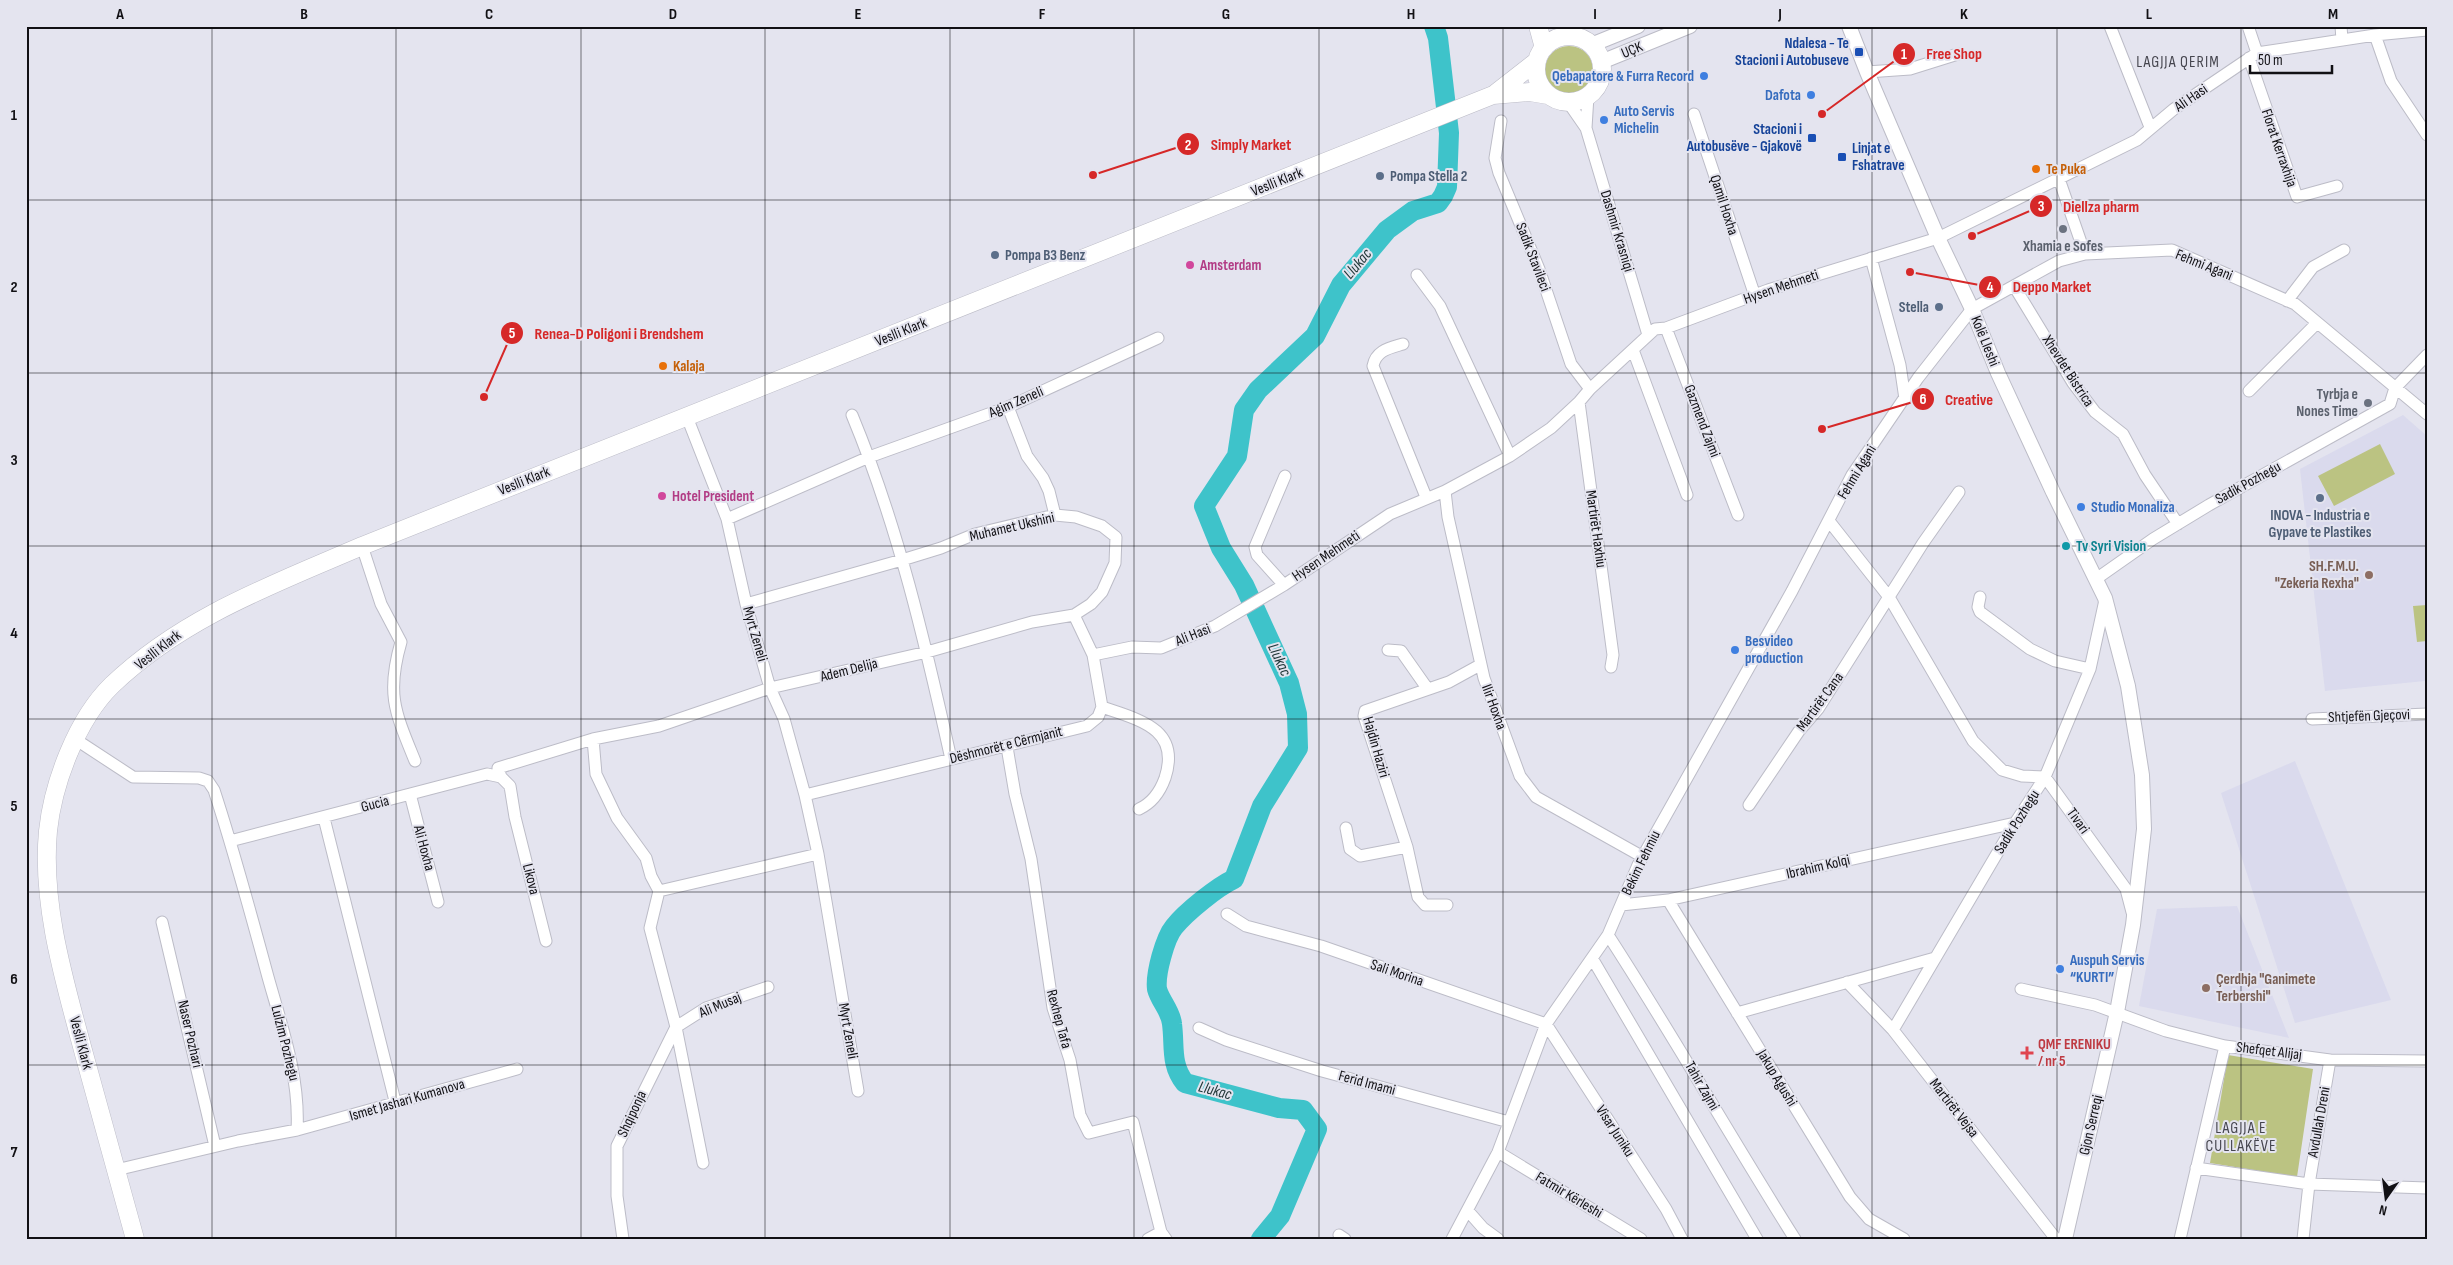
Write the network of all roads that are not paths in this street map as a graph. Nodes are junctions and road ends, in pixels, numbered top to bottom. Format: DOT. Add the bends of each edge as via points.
graph roads {
  1 [pos="1538,26"];
  2 [pos="1638,26"];
  3 [pos="1690,26"];
  4 [pos="1849,26"];
  5 [pos="2110,26"];
  6 [pos="2248,26"];
  7 [pos="2341,26"];
  8 [pos="2427,30"];
  9 [pos="1571,31"];
  10 [pos="2375,35"];
  11 [pos="2342,40"];
  12 [pos="1591,45"];
  13 [pos="1540,54"];
  14 [pos="1958,54"];
  15 [pos="2253,56"];
  16 [pos="1601,62"];
  17 [pos="1867,72"];
  18 [pos="1494,95"];
  19 [pos="1548,95"];
  20 [pos="1588,96"];
  21 [pos="1568,102"];
  22 [pos="1694,114"];
  23 [pos="1501,121"];
  24 [pos="2150,127"];
  25 [pos="1586,128"];
  26 [pos="2427,135"];
  27 [pos="2059,179"];
  28 [pos="2338,186"];
  29 [pos="1938,238"];
  30 [pos="2344,250"];
  31 [pos="2085,254"];
  32 [pos="1871,258"];
  33 [pos="1417,275"];
  34 [pos="2014,286"];
  35 [pos="1754,296"];
  36 [pos="2287,300"];
  37 [pos="1972,309"];
  38 [pos="2317,323"];
  39 [pos="1666,328"];
  40 [pos="1648,334"];
  41 [pos="1158,338"];
  42 [pos="1403,344"];
  43 [pos="1633,350"];
  44 [pos="2427,355"];
  45 [pos="1590,388"];
  46 [pos="2395,388"];
  47 [pos="2249,392"];
  48 [pos="1905,399"];
  49 [pos="1580,402"];
  50 [pos="1008,407"];
  51 [pos="2427,414"];
  52 [pos="852,415"];
  53 [pos="687,417"];
  54 [pos="1510,456"];
  55 [pos="869,457"];
  56 [pos="1285,476"];
  57 [pos="1445,491"];
  58 [pos="1959,492"];
  59 [pos="1687,496"];
  60 [pos="1426,497"];
  61 [pos="1055,515"];
  62 [pos="1738,515"];
  63 [pos="727,519"];
  64 [pos="1829,521"];
  65 [pos="2178,524"];
  66 [pos="362,546"];
  67 [pos="902,560"];
  68 [pos="2096,580"];
  69 [pos="1284,585"];
  70 [pos="1889,597"];
  71 [pos="1980,597"];
  72 [pos="2105,598"];
  73 [pos="746,604"];
  74 [pos="1074,615"];
  75 [pos="1388,650"];
  76 [pos="927,652"];
  77 [pos="1093,655"];
  78 [pos="1612,661"];
  79 [pos="1480,665"];
  80 [pos="2090,669"];
  81 [pos="770,688"];
  82 [pos="1427,688"];
  83 [pos="1102,707"];
  84 [pos="2427,714"];
  85 [pos="2312,719"];
  86 [pos="75,739"];
  87 [pos="593,739"];
  88 [pos="1007,747"];
  89 [pos="951,759"];
  90 [pos="414,761"];
  91 [pos="501,777"];
  92 [pos="2045,777"];
  93 [pos="410,794"];
  94 [pos="805,795"];
  95 [pos="1749,805"];
  96 [pos="1139,809"];
  97 [pos="324,818"];
  98 [pos="2015,823"];
  99 [pos="1346,828"];
  100 [pos="230,841"];
  101 [pos="1407,847"];
  102 [pos="818,854"];
  103 [pos="1643,857"];
  104 [pos="659,891"];
  105 [pos="1668,900"];
  106 [pos="438,902"];
  107 [pos="1447,905"];
  108 [pos="1621,905"];
  109 [pos="1227,914"];
  110 [pos="162,922"];
  111 [pos="2133,926"];
  112 [pos="1608,935"];
  113 [pos="546,941"];
  114 [pos="1592,958"];
  115 [pos="1935,958"];
  116 [pos="1847,982"];
  117 [pos="768,987"];
  118 [pos="2021,989"];
  119 [pos="2117,1012"];
  120 [pos="1737,1013"];
  121 [pos="1546,1024"];
  122 [pos="676,1027"];
  123 [pos="1199,1028"];
  124 [pos="1892,1030"];
  125 [pos="2225,1046"];
  126 [pos="2330,1060"];
  127 [pos="2427,1061"];
  128 [pos="517,1069"];
  129 [pos="858,1091"];
  130 [pos="395,1101"];
  131 [pos="1509,1122"];
  132 [pos="297,1130"];
  133 [pos="215,1146"];
  134 [pos="1498,1152"];
  135 [pos="703,1163"];
  136 [pos="2196,1168"];
  137 [pos="116,1170"];
  138 [pos="2309,1184"];
  139 [pos="2427,1188"];
  140 [pos="1468,1211"];
  141 [pos="1164,1235"];
  142 [pos="1681,1238"];
  143 [pos="135,1239"];
  144 [pos="623,1239"];
  145 [pos="1148,1239"];
  146 [pos="1452,1239"];
  147 [pos="1498,1239"];
  148 [pos="1641,1239"];
  149 [pos="1757,1239"];
  150 [pos="1795,1239"];
  151 [pos="1904,1239"];
  152 [pos="2056,1239"];
  153 [pos="2065,1239"];
  154 [pos="2180,1239"];
  155 [pos="2303,1239"];
  1 -- 13 [label="main road"];
  2 -- 12 [label="street, UÇK"];
  3 -- 16 [label="street, UÇK"];
  4 -- 17 [label="street, Kolë Lleshi"];
  5 -- 24 [label="street"];
  6 -- 15 [label="street"];
  7 -- 11 [label="street"];
  8 -- 10 [label="street, Ali Hasi"];
  9 -- 12 [label="main road"];
  9 -- 13 [label="main road"];
  10 -- 11 [label="street, Ali Hasi"];
  10 -- 26 [label="street" via="2391,81"];
  11 -- 15 [label="street, Ali Hasi"];
  12 -- 16 [label="main road"];
  13 -- 18 [label="main road, Veslli Klark"];
  13 -- 19 [label="main road" via="1538,79"];
  14 -- 17 [label="street" via="1910,69"];
  15 -- 24 [label="street, Ali Hasi"];
  15 -- 28 [label="street, Florat Kerraxhija" via="2297,197"];
  16 -- 20 [label="main road" via="1600,81"];
  17 -- 29 [label="street, Kolë Lleshi"];
  18 -- 19 [label="main road, Veslli Klark" via="1530,92"];
  18 -- 53 [label="main road, Veslli Klark"];
  19 -- 21 [label="main road"];
  20 -- 21 [label="main road"];
  20 -- 25 [label="street, Dashmir Krasniqi"];
  21 -- 25 [label="street, Dashmir Krasniqi"];
  22 -- 35 [label="street, Qamil Hoxha"];
  23 -- 45 [label="street, Sadik Stavileci" via="1495,158 1499,173 1539,269 1571,364"];
  24 -- 27 [label="street, Ali Hasi" via="2137,140"];
  25 -- 40 [label="street, Dashmir Krasniqi"];
  27 -- 29 [label="street, Ali Hasi"];
  27 -- 31 [label="street"];
  29 -- 32 [label="street, Hysen Mehmeti"];
  29 -- 37 [label="street, Kolë Lleshi"];
  30 -- 36 [label="street" via="2313,267"];
  31 -- 34 [label="street, Fehmi Agani" via="2059,261"];
  31 -- 36 [label="street, Fehmi Agani" via="2172,250"];
  32 -- 35 [label="street, Hysen Mehmeti"];
  32 -- 48 [label="street" via="1900,365"];
  33 -- 54 [label="street" via="1440,306"];
  34 -- 37 [label="street, Fehmi Agani"];
  34 -- 65 [label="street, Xhevdet Bistrica" via="2073,383 2095,412 2123,434 2145,475"];
  35 -- 39 [label="street, Hysen Mehmeti"];
  36 -- 38 [label="street, Fehmi Agani"];
  37 -- 48 [label="street, Fehmi Agani"];
  37 -- 68 [label="street, Kolë Lleshi" via="1998,373"];
  38 -- 46 [label="street, Fehmi Agani"];
  38 -- 47 [label="street"];
  39 -- 40 [label="street, Hysen Mehmeti" via="1655,329"];
  39 -- 62 [label="street, Gazmend Zajmi"];
  40 -- 43 [label="street, Hysen Mehmeti"];
  41 -- 50 [label="street, Agim Zeneli"];
  42 -- 60 [label="street" via="1382,351 1373,366"];
  43 -- 45 [label="street, Hysen Mehmeti"];
  43 -- 59 [label="street"];
  44 -- 46 [label="street"];
  45 -- 49 [label="street, Hysen Mehmeti"];
  46 -- 51 [label="street, Fehmi Agani"];
  46 -- 65 [label="street, Sadik Pozhegu" via="2390,404"];
  48 -- 64 [label="street, Fehmi Agani" via="1852,475"];
  49 -- 54 [label="street, Hysen Mehmeti" via="1551,428"];
  49 -- 78 [label="street, Martirët Haxhiu"];
  50 -- 55 [label="street, Agim Zeneli"];
  50 -- 61 [label="street" via="1027,456 1043,478"];
  52 -- 55 [label="street"];
  53 -- 63 [label="street, Myrt Zeneli"];
  53 -- 66 [label="main road, Veslli Klark"];
  54 -- 57 [label="street, Hysen Mehmeti"];
  55 -- 63 [label="street, Agim Zeneli"];
  55 -- 67 [label="street"];
  56 -- 69 [label="street, Hysen Mehmeti" via="1255,547 1257,555"];
  57 -- 60 [label="street, Hysen Mehmeti"];
  57 -- 79 [label="street, Ilir Hoxha"];
  58 -- 70 [label="street"];
  60 -- 69 [label="street, Hysen Mehmeti" via="1390,514"];
  61 -- 67 [label="street, Muhamet Ukshini" via="974,534"];
  61 -- 74 [label="street, Muhamet Ukshini" via="1076,517 1102,526 1116,537 1115,563 1102,592"];
  63 -- 73 [label="street, Myrt Zeneli"];
  64 -- 70 [label="street"];
  64 -- 103 [label="street, Bekim Fehmiu"];
  65 -- 68 [label="street, Sadik Pozhegu"];
  66 -- 86 [label="main road, Veslli Klark" via="232,601 183,630 111,686"];
  66 -- 90 [label="street" via="381,604 402,642 392,684 397,716"];
  67 -- 73 [label="street, Muhamet Ukshini"];
  67 -- 76 [label="street"];
  68 -- 72 [label="street, Kolë Lleshi"];
  69 -- 77 [label="street, Ali Hasi" via="1215,626 1161,648 1132,647"];
  70 -- 92 [label="street" via="1973,741 2002,770 2022,776"];
  70 -- 95 [label="street, Martirët Cana" via="1818,709 1799,731"];
  71 -- 80 [label="street" via="1980,612 2030,649 2055,661"];
  72 -- 80 [label="street, Sadik Pozhegu"];
  72 -- 111 [label="street, Kolë Lleshi" via="2128,686 2142,775 2144,829"];
  73 -- 81 [label="street, Myrt Zeneli"];
  74 -- 76 [label="street, Adem Delija" via="1032,622"];
  74 -- 77 [label="street"];
  75 -- 82 [label="street" via="1401,651"];
  76 -- 81 [label="street, Adem Delija"];
  76 -- 89 [label="street"];
  77 -- 83 [label="street"];
  79 -- 82 [label="street, Hajdin Haziri" via="1449,682"];
  79 -- 103 [label="street, Ilir Hoxha" via="1520,776 1536,797"];
  80 -- 92 [label="street, Sadik Pozhegu"];
  81 -- 87 [label="street, Adem Delija" via="659,726"];
  81 -- 94 [label="street, Myrt Zeneli" via="784,719"];
  82 -- 101 [label="street, Hajdin Haziri" via="1368,708 1364,716"];
  83 -- 88 [label="street, Dëshmorët e Cërmjanit" via="1098,717 1087,726"];
  83 -- 96 [label="street" via="1157,730 1167,743 1170,762 1163,784 1150,804"];
  84 -- 85 [label="street, Shtjefën Gjeçovi"];
  86 -- 100 [label="street, Lulzim Pozhegu" via="133,777 199,778 208,781 214,790"];
  86 -- 137 [label="main road, Veslli Klark" via="58,782 48,830 50,905 66,986"];
  87 -- 91 [label="street, Adem Delija" via="498,768"];
  87 -- 104 [label="street" via="596,774 617,818 646,858"];
  88 -- 89 [label="street, Dëshmorët e Cërmjanit"];
  88 -- 141 [label="street, Rexhep Tafa" via="1031,859 1054,1008 1070,1060 1080,1116 1089,1132 1133,1122"];
  89 -- 94 [label="street, Dëshmorët e Cërmjanit"];
  91 -- 93 [label="street, Gucia" via="487,774"];
  91 -- 113 [label="street, Likova" via="510,786"];
  92 -- 98 [label="street, Sadik Pozhegu"];
  92 -- 111 [label="street, Tivari" via="2126,889"];
  93 -- 97 [label="street, Gucia"];
  93 -- 106 [label="street, Ali Hoxha"];
  94 -- 102 [label="street, Myrt Zeneli"];
  97 -- 100 [label="street, Gucia"];
  97 -- 130 [label="street"];
  98 -- 105 [label="street, Ibrahim Kolqi"];
  98 -- 115 [label="street, Sadik Pozhegu"];
  99 -- 101 [label="street" via="1350,849 1360,856"];
  100 -- 132 [label="street, Lulzim Pozhegu" via="289,1054 298,1103"];
  101 -- 107 [label="street, Hajdin Haziri" via="1418,897 1425,906"];
  102 -- 104 [label="street"];
  102 -- 129 [label="street, Myrt Zeneli"];
  103 -- 108 [label="street, Bekim Fehmiu"];
  104 -- 122 [label="street" via="650,928"];
  105 -- 108 [label="street, Ibrahim Kolqi"];
  105 -- 120 [label="street, Jakup Agushi"];
  108 -- 112 [label="street, Bekim Fehmiu"];
  109 -- 121 [label="street, Sali Morina" via="1246,926 1321,946"];
  110 -- 133 [label="street, Naser Pozhari"];
  111 -- 119 [label="street, Tivari"];
  112 -- 114 [label="street, Bekim Fehmiu"];
  112 -- 150 [label="street, Tahir Zajmi"];
  114 -- 121 [label="street, Bekim Fehmiu"];
  114 -- 149 [label="street, Tahir Zajmi"];
  115 -- 116 [label="street"];
  115 -- 124 [label="street, Sadik Pozhegu"];
  116 -- 120 [label="street"];
  116 -- 124 [label="street, Martirët Vejsa"];
  117 -- 122 [label="street, Ali Musaj" via="706,1008"];
  118 -- 119 [label="street" via="2070,998"];
  119 -- 125 [label="street, Shefqet Alijaj" via="2166,1031"];
  119 -- 153 [label="street, Gjon Serreqi"];
  120 -- 151 [label="street, Jakup Agushi" via="1850,1198 1869,1219"];
  121 -- 131 [label="street, Bekim Fehmiu"];
  121 -- 142 [label="street, Visar Juniku" via="1666,1209"];
  122 -- 135 [label="street"];
  122 -- 144 [label="street, Shqiponja" via="617,1146"];
  123 -- 131 [label="street, Ferid Imami" via="1226,1040 1322,1070"];
  124 -- 152 [label="street, Martirët Vejsa"];
  125 -- 126 [label="street, Shefqet Alijaj"];
  125 -- 136 [label="street"];
  126 -- 127 [label="street, Shefqet Alijaj"];
  126 -- 138 [label="street, Avdullah Dreni"];
  128 -- 130 [label="street, Ismet Jashari Kumanova"];
  130 -- 132 [label="street, Ismet Jashari Kumanova"];
  131 -- 134 [label="street, Bekim Fehmiu"];
  132 -- 133 [label="street"];
  133 -- 137 [label="street"];
  134 -- 140 [label="street, Bekim Fehmiu"];
  134 -- 148 [label="street, Fatmir Kërleshi"];
  136 -- 138 [label="street"];
  136 -- 154 [label="street"];
  137 -- 143 [label="main road, Veslli Klark"];
  138 -- 139 [label="street"];
  138 -- 155 [label="street, Avdullah Dreni"];
  140 -- 146 [label="street, Bekim Fehmiu"];
  140 -- 147 [label="street"];
  141 -- 145 [label="street, Rexhep Tafa"];
}
